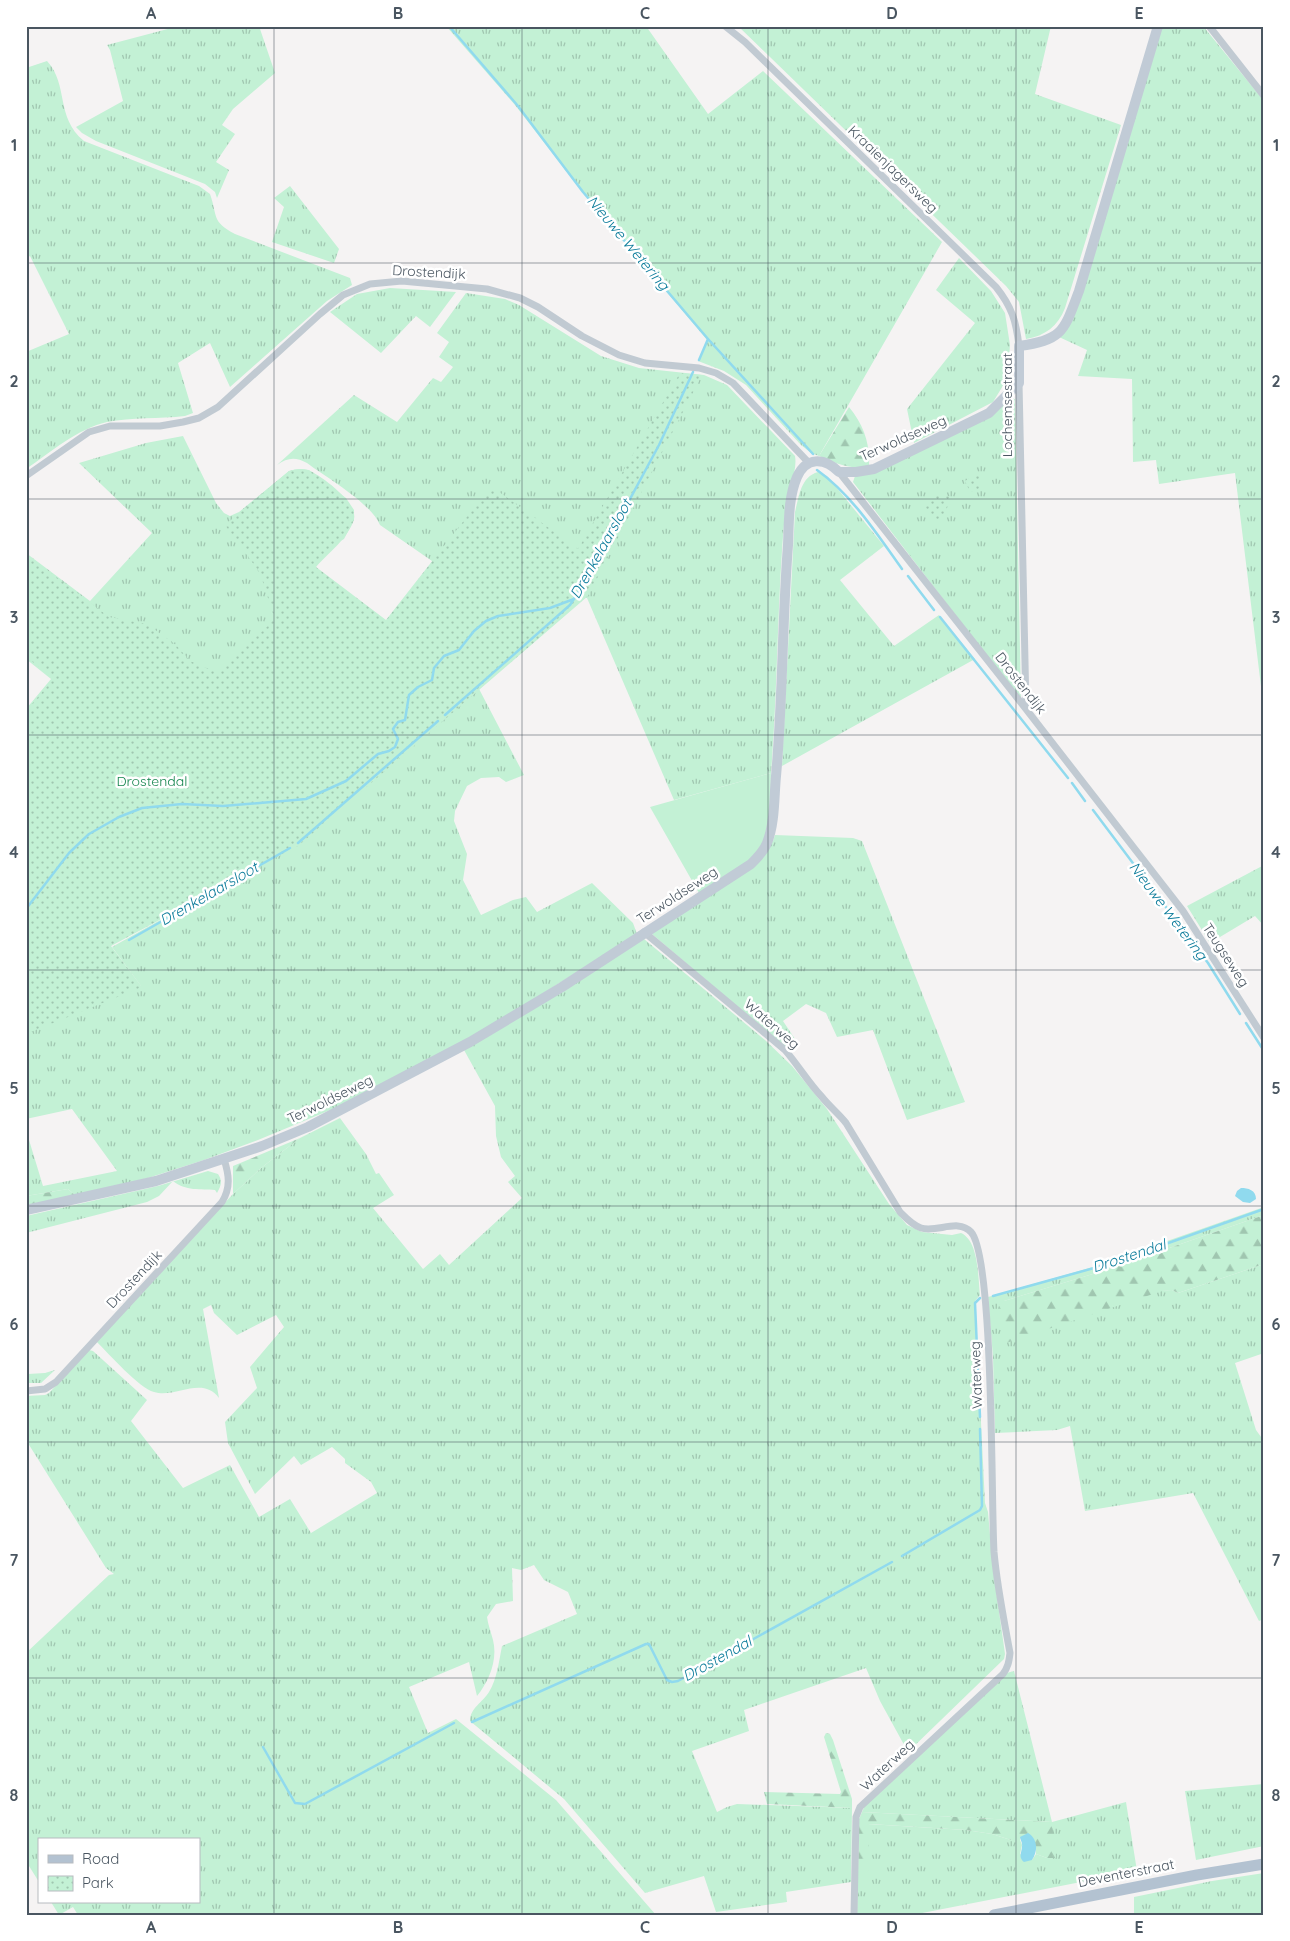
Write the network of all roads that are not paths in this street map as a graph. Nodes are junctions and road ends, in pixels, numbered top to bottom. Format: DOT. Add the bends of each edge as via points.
graph roads {
  1 [pos="725,26"];
  2 [pos="1158,26"];
  3 [pos="1209,26"];
  4 [pos="1264,96"];
  5 [pos="1019,346"];
  6 [pos="1018,383"];
  7 [pos="813,462"];
  8 [pos="839,472"];
  9 [pos="26,476"];
  10 [pos="1026,709"];
  11 [pos="1182,911"];
  12 [pos="644,932"];
  13 [pos="1264,1038"];
  14 [pos="224,1159"];
  15 [pos="26,1210"];
  16 [pos="26,1391"];
  17 [pos="1264,1864"];
  18 [pos="854,1915"];
  19 [pos="994,1915"];
  1 -- 5 [label="street, Kraaienjagersweg" via="996,287 1007,301 1015,320"];
  2 -- 5 [label="street, Lochemsestraat" via="1067,323 1062,331 1048,340"];
  3 -- 4 [label="street"];
  5 -- 6 [label="street, Lochemsestraat"];
  6 -- 8 [label="street, Terwoldseweg" via="989,413 975,420 874,469"];
  6 -- 10 [label="street, Lochemsestraat"];
  7 -- 8 [label="street, Terwoldseweg" via="829,464"];
  7 -- 9 [label="street, Drostendijk" via="733,383 716,373 699,368 645,363 619,355 582,336 538,307 503,292 402,282 370,284 343,295 218,407 199,418 160,426 110,426 96,430"];
  7 -- 12 [label="street, Terwoldseweg" via="802,469 796,479 791,504 783,610 781,715 767,844 751,864"];
  8 -- 10 [label="street, Drostendijk"];
  10 -- 11 [label="street, Drostendijk"];
  11 -- 13 [label="street, Teugseweg"];
  12 -- 14 [label="street, Terwoldseweg" via="562,987 470,1042 308,1127"];
  12 -- 18 [label="street, Waterweg" via="785,1050 846,1124 900,1212 909,1221 920,1228 964,1227 972,1233 980,1253 986,1300 994,1554 1009,1663 1003,1674 860,1807 856,1817"];
  14 -- 15 [label="street, Terwoldseweg" via="156,1181"];
  14 -- 16 [label="street, Drostendijk" via="229,1181 228,1192 222,1202 56,1382 45,1390"];
  17 -- 19 [label="main road, Deventerstraat"];
}
